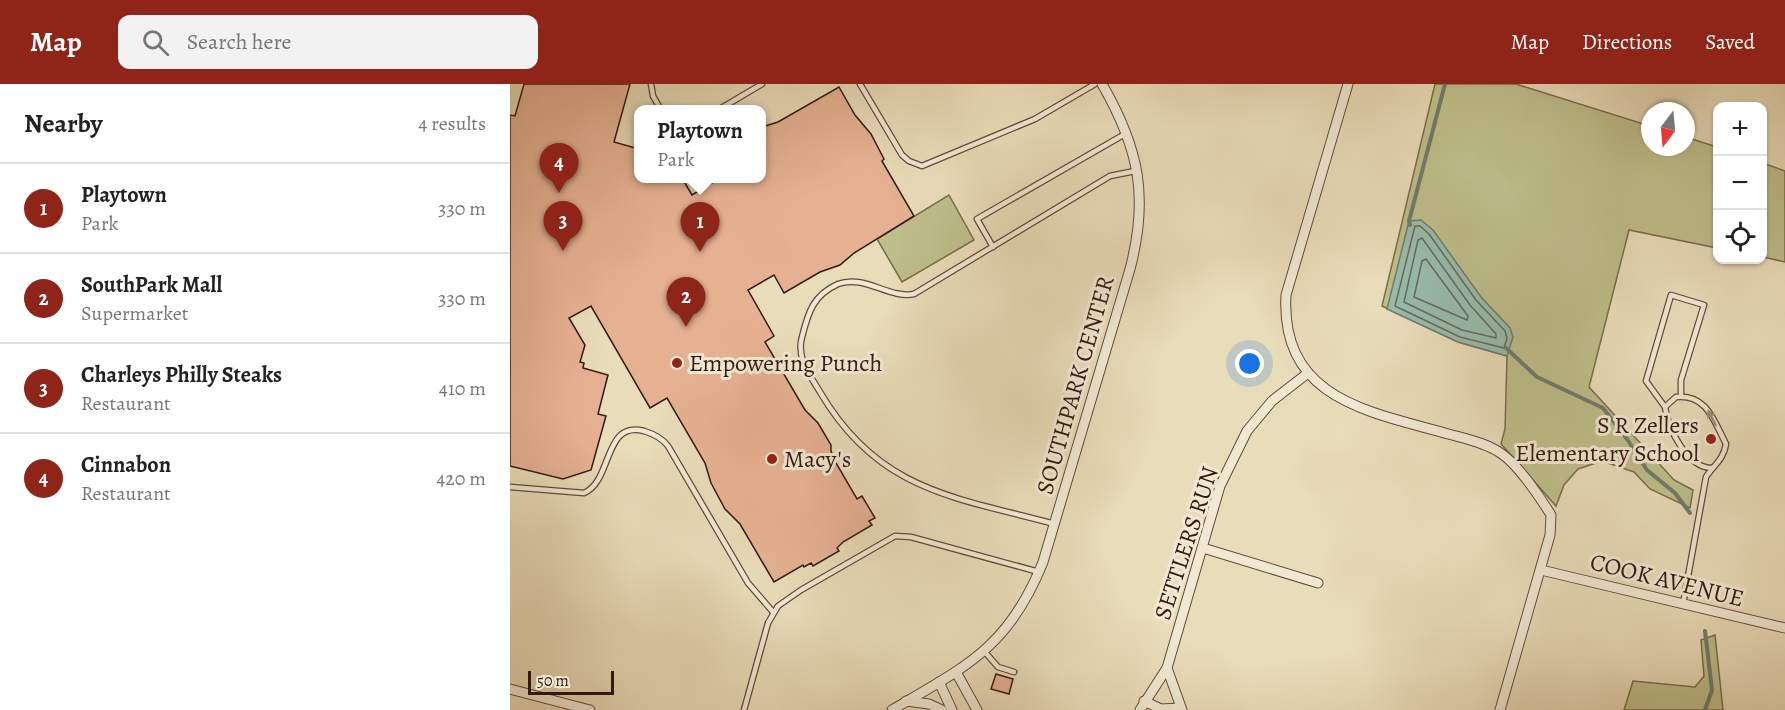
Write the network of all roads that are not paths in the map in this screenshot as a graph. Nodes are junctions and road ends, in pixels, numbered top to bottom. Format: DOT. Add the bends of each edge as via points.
graph roads {
  1 [pos="651,84"];
  2 [pos="762,84"];
  3 [pos="860,84"];
  4 [pos="1095,84"];
  5 [pos="1102,84"];
  6 [pos="1348,84"];
  7 [pos="658,105"];
  8 [pos="726,105"];
  9 [pos="1128,132"];
  10 [pos="1138,171"];
  11 [pos="993,247"];
  12 [pos="1308,373"];
  13 [pos="1681,396"];
  14 [pos="1665,407"];
  15 [pos="1711,468"];
  16 [pos="510,487"];
  17 [pos="1054,524"];
  18 [pos="1203,548"];
  19 [pos="1540,570"];
  20 [pos="1039,572"];
  21 [pos="1318,583"];
  22 [pos="1683,604"];
  23 [pos="773,612"];
  24 [pos="1785,628"];
  25 [pos="984,651"];
  26 [pos="1167,668"];
  27 [pos="956,672"];
  28 [pos="1014,672"];
  29 [pos="939,682"];
  30 [pos="510,689"];
  31 [pos="906,702"];
  32 [pos="1142,706"];
  33 [pos="1181,709"];
  34 [pos="588,710"];
  35 [pos="744,710"];
  36 [pos="892,710"];
  37 [pos="942,710"];
  38 [pos="952,710"];
  39 [pos="977,710"];
  40 [pos="1500,710"];
  1 -- 7 [label="lane"];
  2 -- 8 [label="lane"];
  3 -- 4 [label="lane" via="902,154 922,166 1035,119"];
  5 -- 9 [label="street, SOUTHPARK CENTER"];
  6 -- 12 [label="street" via="1286,295 1288,331"];
  9 -- 10 [label="street, SOUTHPARK CENTER"];
  9 -- 11 [label="lane" via="977,219"];
  10 -- 11 [label="lane" via="1110,176"];
  10 -- 17 [label="street, SOUTHPARK CENTER" via="1141,201 1137,243"];
  11 -- 17 [label="lane" via="914,294 851,282 835,286 811,304 801,340 801,357 840,423 866,451 887,466 931,491"];
  12 -- 18 [label="street, SETTLERS RUN" via="1272,401 1247,431 1220,486"];
  12 -- 19 [label="street" via="1321,387 1357,406 1500,452 1551,515"];
  13 -- 14 [label="lane"];
  13 -- 14 [label="lane" via="1683,375 1704,305 1671,295 1646,381"];
  15 -- 13 [label="lane, one-way" via="1719,462 1726,444 1705,405"];
  14 -- 15 [label="lane" via="1672,429 1693,461"];
  15 -- 22 [label="lane" via="1706,477"];
  16 -- 23 [label="lane" via="584,493 599,482 610,449 619,437 636,430 653,434 666,443 748,583"];
  17 -- 20 [label="street, SOUTHPARK CENTER"];
  18 -- 21 [label="street"];
  18 -- 26 [label="street, SETTLERS RUN"];
  19 -- 22 [label="street, COOK AVENUE"];
  19 -- 40 [label="street"];
  20 -- 23 [label="lane" via="895,536 786,599"];
  20 -- 25 [label="street, SOUTHPARK CENTER" via="1017,616"];
  22 -- 24 [label="street, COOK AVENUE"];
  23 -- 35 [label="lane"];
  25 -- 27 [label="street, SOUTHPARK CENTER"];
  25 -- 28 [label="lane" via="998,667"];
  26 -- 32 [label="street, SETTLERS RUN"];
  26 -- 33 [label="street"];
  27 -- 29 [label="street, SOUTHPARK CENTER"];
  27 -- 39 [label="street"];
  29 -- 31 [label="street, SOUTHPARK CENTER"];
  29 -- 38 [label="street"];
  30 -- 34 [label="street"];
  31 -- 36 [label="street, SOUTHPARK CENTER"];
  31 -- 37 [label="street" via="929,704"];
  32 -- 33 [label="street"];
}
